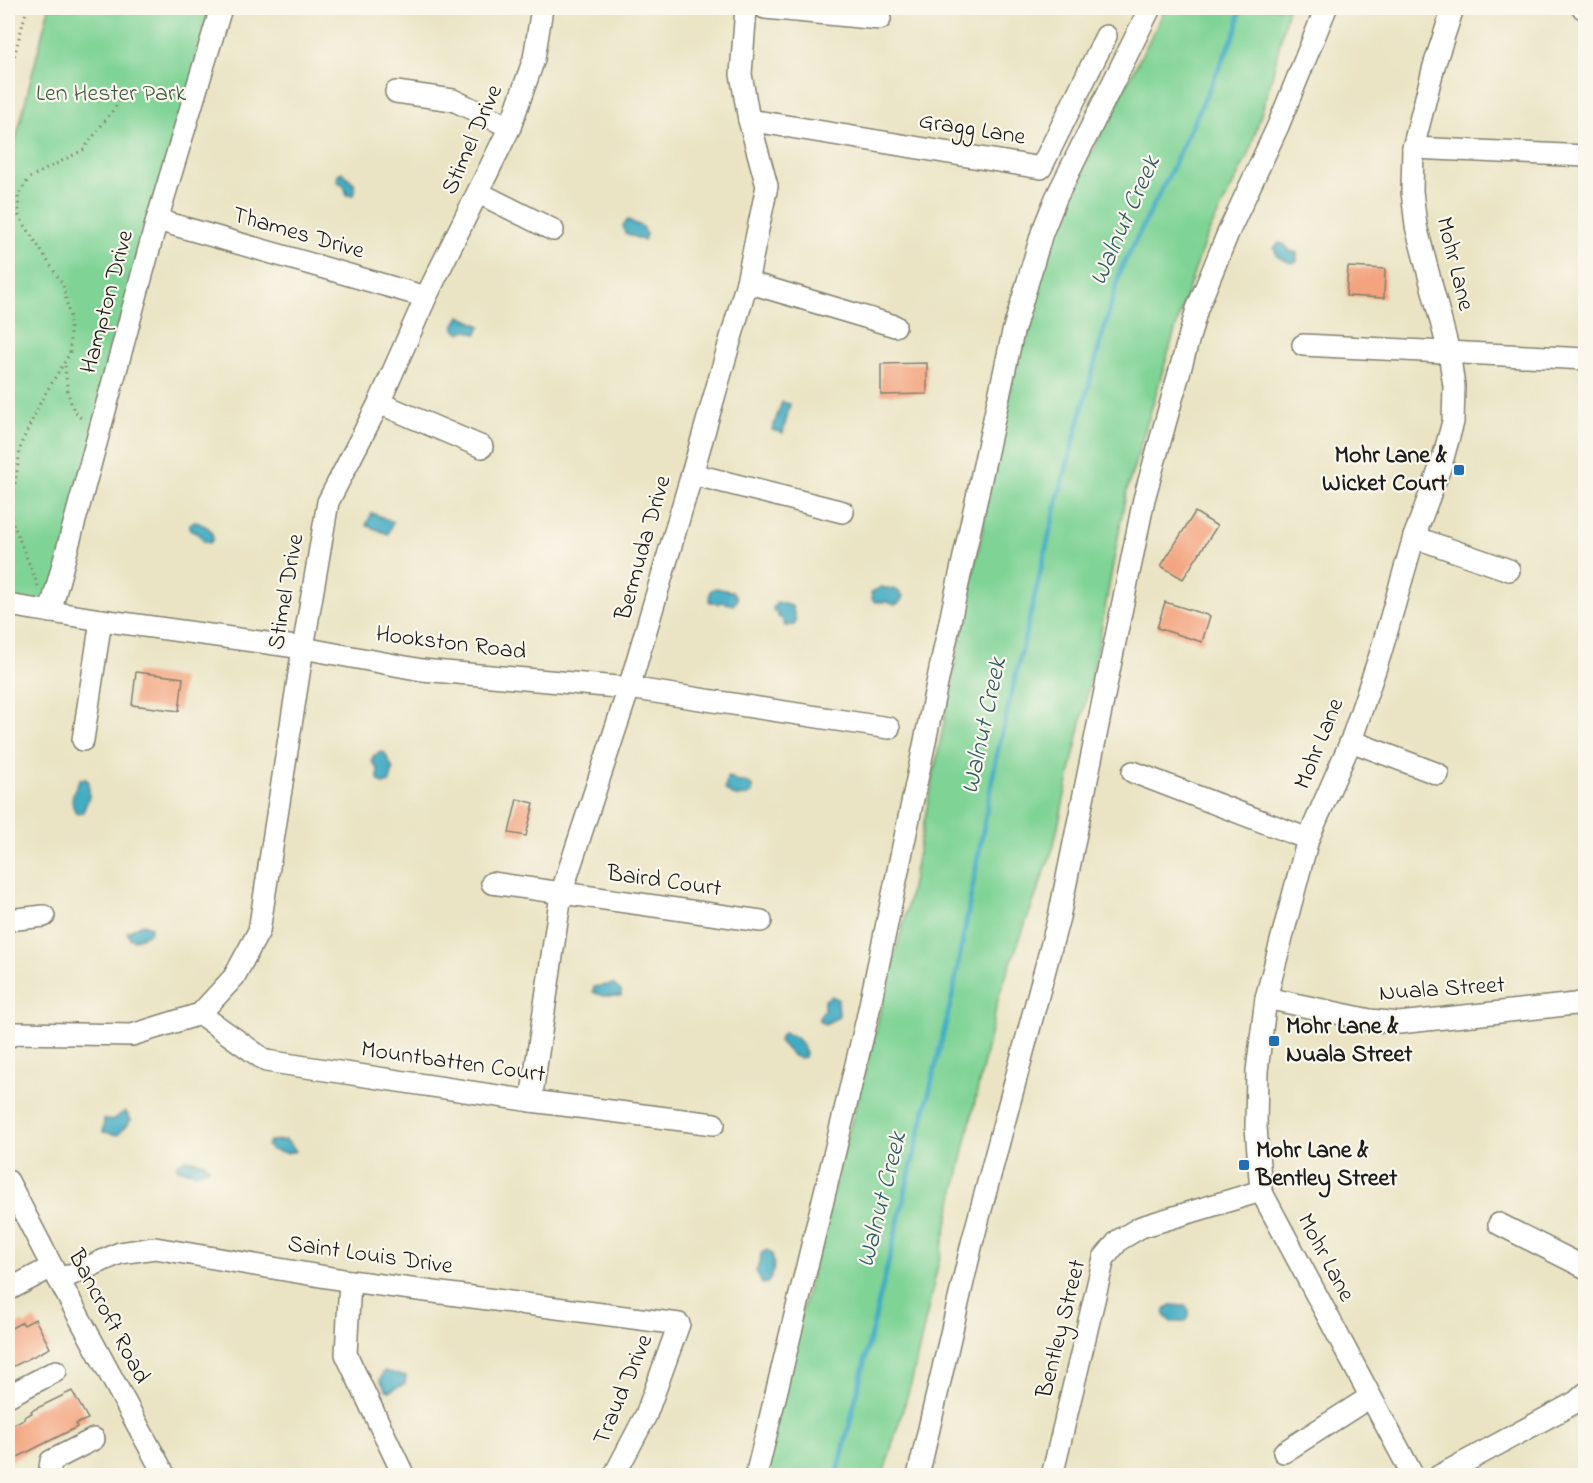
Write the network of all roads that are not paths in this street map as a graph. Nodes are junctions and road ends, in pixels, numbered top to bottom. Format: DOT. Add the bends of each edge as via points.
graph roads {
  1 [pos="221,8"];
  2 [pos="542,8"];
  3 [pos="746,8"];
  4 [pos="765,8"];
  5 [pos="1150,8"];
  6 [pos="1326,8"];
  7 [pos="1453,8"];
  8 [pos="880,19"];
  9 [pos="1106,36"];
  10 [pos="396,92"];
  11 [pos="749,120"];
  12 [pos="510,128"];
  13 [pos="1413,148"];
  14 [pos="1586,156"];
  15 [pos="479,193"];
  16 [pos="157,220"];
  17 [pos="553,230"];
  18 [pos="747,282"];
  19 [pos="426,297"];
  20 [pos="895,326"];
  21 [pos="1303,345"];
  22 [pos="1449,352"];
  23 [pos="1586,359"];
  24 [pos="379,403"];
  25 [pos="482,447"];
  26 [pos="692,474"];
  27 [pos="843,512"];
  28 [pos="1414,537"];
  29 [pos="1509,570"];
  30 [pos="8,605"];
  31 [pos="50,612"];
  32 [pos="101,620"];
  33 [pos="303,648"];
  34 [pos="629,688"];
  35 [pos="890,728"];
  36 [pos="83,741"];
  37 [pos="1351,741"];
  38 [pos="1132,772"];
  39 [pos="1438,774"];
  40 [pos="1308,839"];
  41 [pos="492,883"];
  42 [pos="561,894"];
  43 [pos="44,916"];
  44 [pos="8,920"];
  45 [pos="761,921"];
  46 [pos="1266,998"];
  47 [pos="1586,1001"];
  48 [pos="200,1014"];
  49 [pos="8,1037"];
  50 [pos="531,1101"];
  51 [pos="714,1124"];
  52 [pos="8,1181"];
  53 [pos="1261,1191"];
  54 [pos="1499,1224"];
  55 [pos="1586,1268"];
  56 [pos="55,1274"];
  57 [pos="350,1281"];
  58 [pos="8,1290"];
  59 [pos="680,1324"];
  60 [pos="56,1371"];
  61 [pos="1586,1393"];
  62 [pos="8,1396"];
  63 [pos="1370,1397"];
  64 [pos="94,1439"];
  65 [pos="1284,1452"];
  66 [pos="402,1472"];
  67 [pos="49,1476"];
  68 [pos="165,1476"];
  69 [pos="614,1476"];
  70 [pos="756,1476"];
  71 [pos="918,1476"];
  72 [pos="1052,1476"];
  73 [pos="1413,1476"];
  74 [pos="1439,1476"];
  1 -- 16 [label="street, Hampton Drive"];
  2 -- 12 [label="street, Stimel Drive" via="534,59"];
  3 -- 11 [label="street, Bermuda Drive" via="741,74"];
  4 -- 8 [label="street"];
  5 -- 70 [label="street" via="1056,198 1019,310 867,1019"];
  6 -- 71 [label="street" via="1197,309 1144,499 1059,917 972,1243"];
  7 -- 13 [label="street, Mohr Lane"];
  9 -- 11 [label="street, Gragg Lane" via="1041,168"];
  10 -- 12 [label="street" via="453,100"];
  11 -- 18 [label="street, Bermuda Drive" via="767,186"];
  12 -- 15 [label="street, Stimel Drive"];
  13 -- 14 [label="street"];
  13 -- 22 [label="street, Mohr Lane" via="1416,226"];
  15 -- 17 [label="street"];
  15 -- 19 [label="street, Stimel Drive"];
  16 -- 19 [label="street, Thames Drive"];
  16 -- 31 [label="street, Hampton Drive"];
  18 -- 20 [label="street"];
  18 -- 26 [label="street, Bermuda Drive"];
  19 -- 24 [label="street, Stimel Drive"];
  21 -- 22 [label="street"];
  22 -- 23 [label="street"];
  22 -- 28 [label="street, Mohr Lane" via="1454,386 1453,422"];
  24 -- 25 [label="street"];
  24 -- 33 [label="street, Stimel Drive" via="328,502"];
  26 -- 27 [label="street"];
  26 -- 34 [label="street, Bermuda Drive"];
  28 -- 29 [label="street"];
  28 -- 37 [label="street, Mohr Lane"];
  30 -- 31 [label="street, Hookston Road"];
  31 -- 32 [label="street, Hookston Road"];
  32 -- 33 [label="street, Hookston Road"];
  32 -- 36 [label="street"];
  33 -- 34 [label="street, Hookston Road" via="422,670"];
  33 -- 48 [label="street, Stimel Drive" via="259,931 234,977"];
  34 -- 35 [label="street, Hookston Road"];
  34 -- 42 [label="street, Bermuda Drive"];
  37 -- 39 [label="street"];
  37 -- 40 [label="street, Mohr Lane"];
  38 -- 40 [label="street"];
  40 -- 46 [label="street, Mohr Lane"];
  41 -- 42 [label="street, Baird Court"];
  42 -- 45 [label="street, Baird Court"];
  42 -- 50 [label="street, Bermuda Drive"];
  43 -- 44 [label="street"];
  46 -- 47 [label="street, Nuala Street" via="1399,1023"];
  46 -- 53 [label="street, Mohr Lane" via="1257,1071"];
  48 -- 49 [label="street" via="132,1035 17,1033"];
  48 -- 50 [label="street, Mountbatten Court" via="266,1061"];
  50 -- 51 [label="street, Mountbatten Court"];
  52 -- 56 [label="street, Bancroft Road"];
  53 -- 63 [label="street, Mohr Lane"];
  53 -- 72 [label="street, Bentley Street" via="1142,1227 1119,1240 1104,1258"];
  54 -- 55 [label="street"];
  56 -- 57 [label="street, Saint Louis Drive" via="120,1253 154,1248"];
  56 -- 58 [label="street, Saint Louis Drive"];
  56 -- 68 [label="street, Bancroft Road"];
  57 -- 59 [label="street, Saint Louis Drive"];
  57 -- 66 [label="street" via="346,1354"];
  59 -- 69 [label="street, Traud Drive" via="646,1415"];
  60 -- 62 [label="street"];
  61 -- 74 [label="street"];
  63 -- 65 [label="street"];
  63 -- 73 [label="street, Mohr Lane"];
  64 -- 67 [label="street" via="51,1461"];
}
